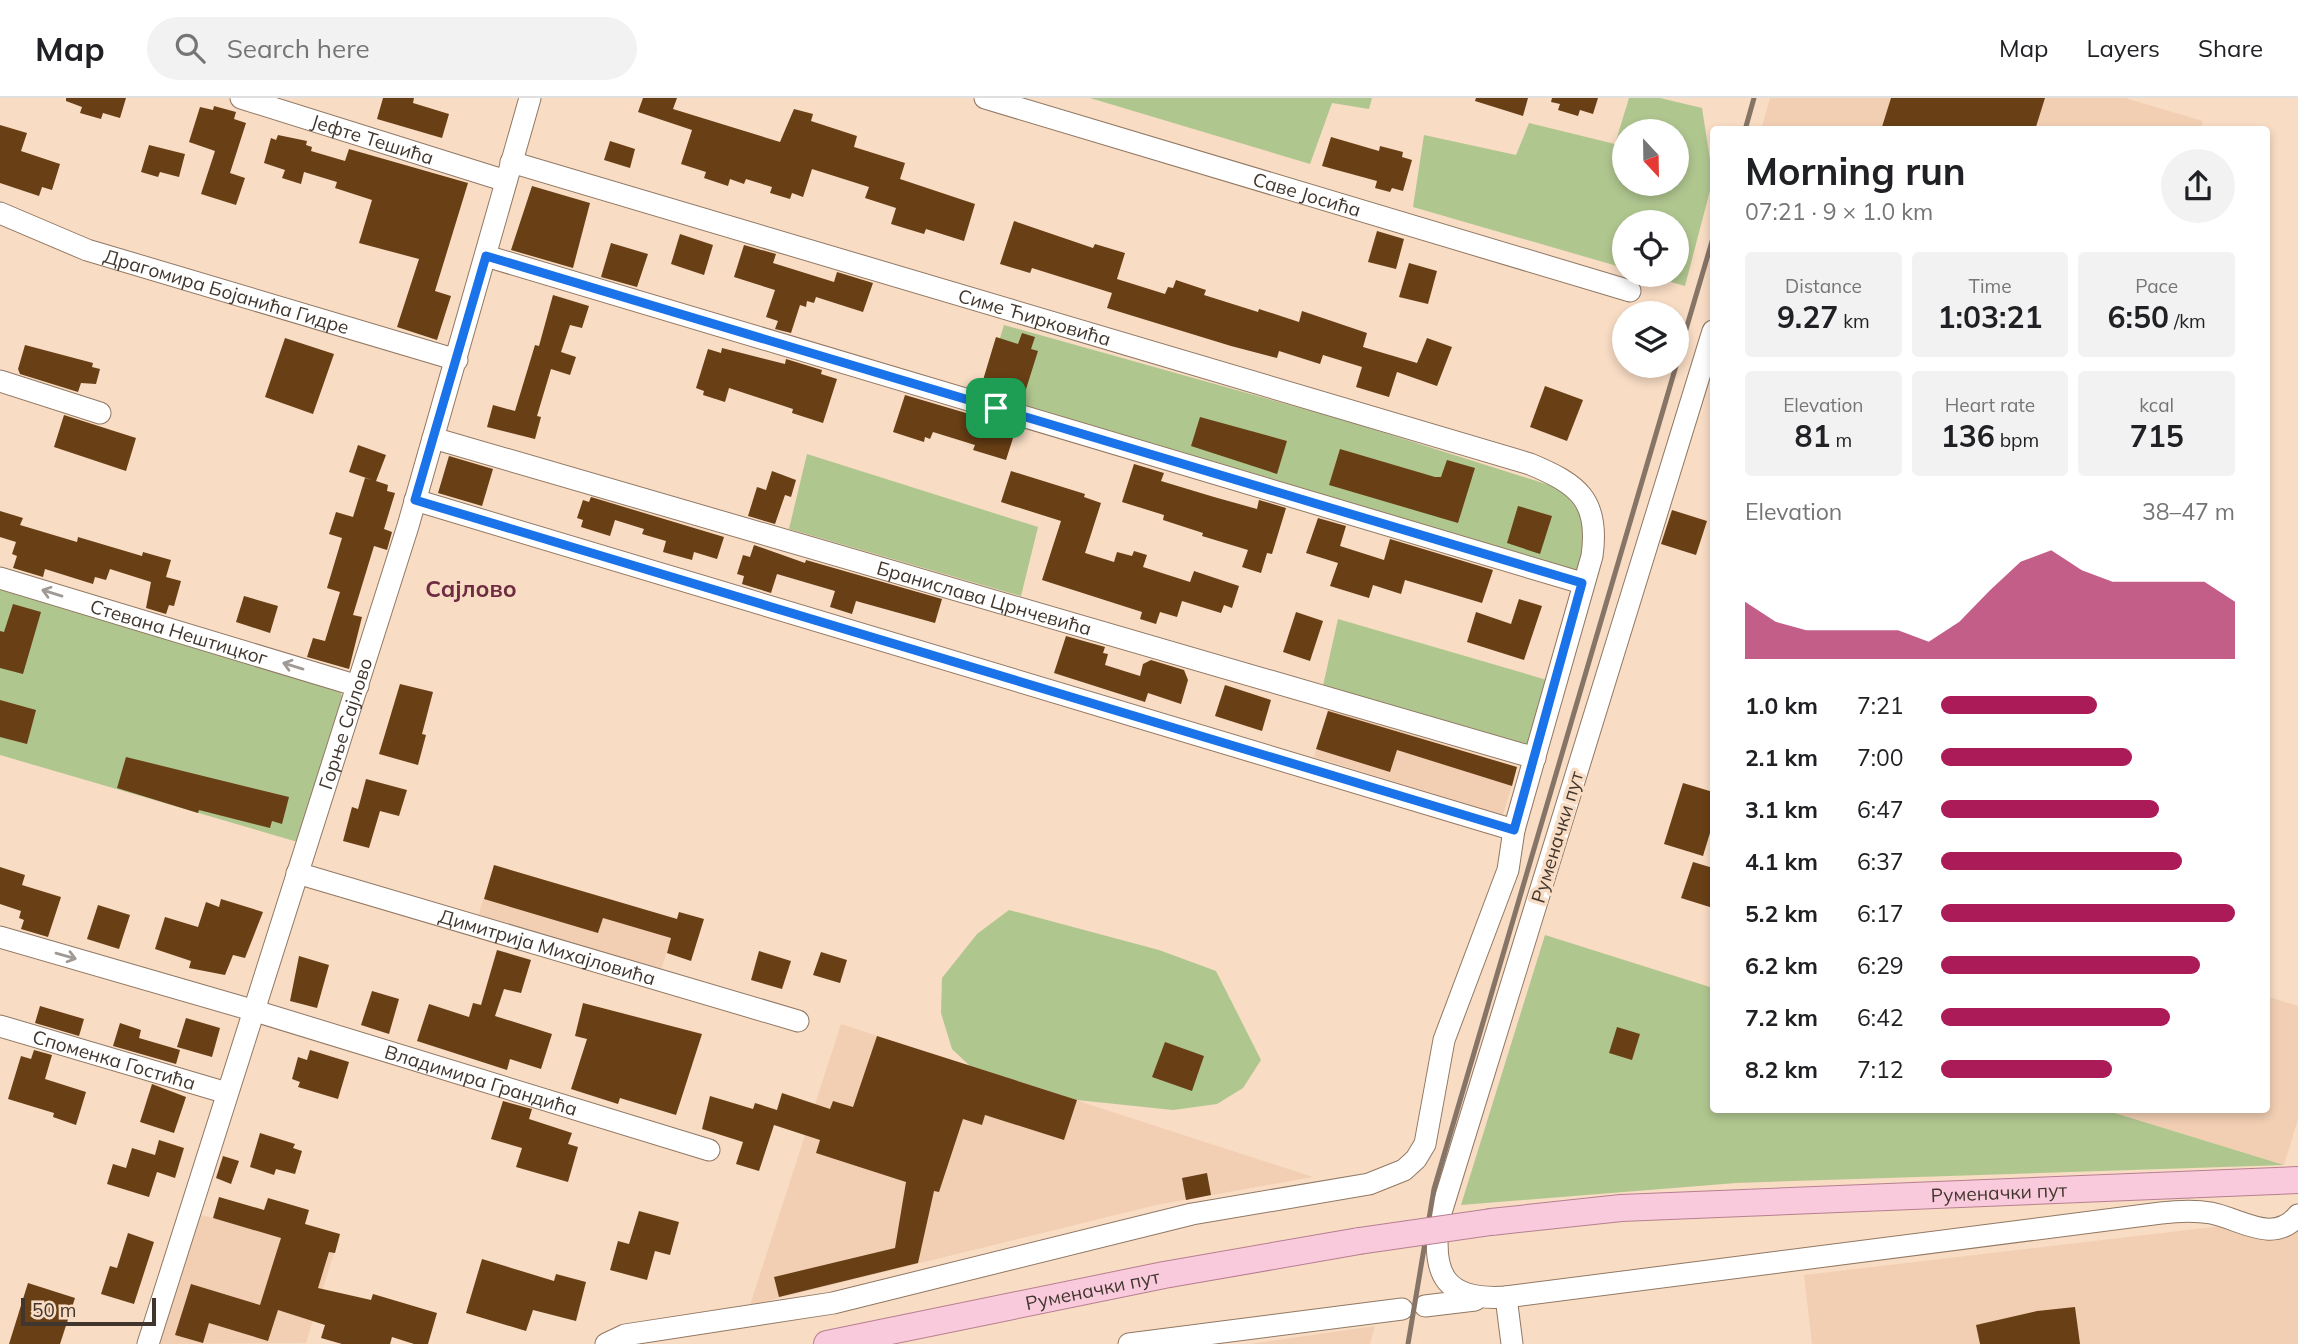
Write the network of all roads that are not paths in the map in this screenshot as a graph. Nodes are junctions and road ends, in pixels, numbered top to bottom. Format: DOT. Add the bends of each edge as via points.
graph roads {
  1 [pos="241,98"];
  2 [pos="530,98"];
  3 [pos="985,98"];
  4 [pos="508,171"];
  5 [pos="0,213"];
  6 [pos="486,256"];
  7 [pos="1630,291"];
  8 [pos="1710,341"];
  9 [pos="457,360"];
  10 [pos="0,381"];
  11 [pos="100,413"];
  12 [pos="433,438"];
  13 [pos="415,500"];
  14 [pos="0,578"];
  15 [pos="1582,583"];
  16 [pos="358,686"];
  17 [pos="1535,758"];
  18 [pos="1514,830"];
  19 [pos="297,873"];
  20 [pos="0,937"];
  21 [pos="252,1010"];
  22 [pos="798,1021"];
  23 [pos="0,1026"];
  24 [pos="227,1093"];
  25 [pos="709,1150"];
  26 [pos="2297,1185"];
  27 [pos="2298,1215"];
  28 [pos="1506,1297"];
  29 [pos="1481,1299"];
  30 [pos="1425,1306"];
  31 [pos="1402,1309"];
  32 [pos="148,1344"];
  33 [pos="606,1344"];
  34 [pos="827,1344"];
  35 [pos="1129,1344"];
  36 [pos="1512,1344"];
  1 -- 4 [label="street, Јефте Тешића"];
  2 -- 4 [label="street, Горње Сајлово"];
  3 -- 7 [label="street, Саве Јосића"];
  4 -- 6 [label="street, Горње Сајлово"];
  4 -- 15 [label="street, Симе Ћирковића" via="1517,460 1558,476 1586,498 1594,540"];
  5 -- 9 [label="street, Драгомира Бојанића Гидре" via="87,250"];
  6 -- 9 [label="street, Горње Сајлово"];
  6 -- 15 [label="street"];
  8 -- 29 [label="street, Руменачки пут" via="1439,1219 1437,1251 1445,1278 1463,1294"];
  9 -- 12 [label="street, Горње Сајлово"];
  10 -- 11 [label="street"];
  12 -- 13 [label="street, Горње Сајлово"];
  12 -- 17 [label="street, Бранислава Црнчевића"];
  13 -- 16 [label="street, Горње Сајлово"];
  13 -- 18 [label="street"];
  16 -- 14 [label="street, Стевана Нештицког, one-way"];
  15 -- 17 [label="street, Симе Ћирковића"];
  16 -- 19 [label="street, Горње Сајлово"];
  17 -- 18 [label="street, Симе Ћирковића"];
  18 -- 33 [label="street, Симе Ћирковића" via="1508,870 1444,1040 1425,1144 1416,1159 1396,1175 1369,1184 1192,1214 833,1303 625,1335"];
  19 -- 21 [label="street, Горње Сајлово"];
  19 -- 22 [label="street, Димитрија Михајловића"];
  20 -- 21 [label="street, Владимира Грандића, one-way"];
  21 -- 24 [label="street, Горње Сајлово"];
  21 -- 25 [label="street, Владимира Грандића"];
  23 -- 24 [label="street, Споменка Гостића"];
  24 -- 32 [label="street, Горње Сајлово"];
  26 -- 34 [label="main road, Руменачки пут, bridge" via="1621,1208 1491,1222 1164,1275"];
  27 -- 28 [label="street" via="2284,1227 2268,1231 2207,1212 2161,1213"];
  28 -- 29 [label="street"];
  28 -- 36 [label="street"];
  29 -- 30 [label="street"];
  31 -- 35 [label="street"];
}
